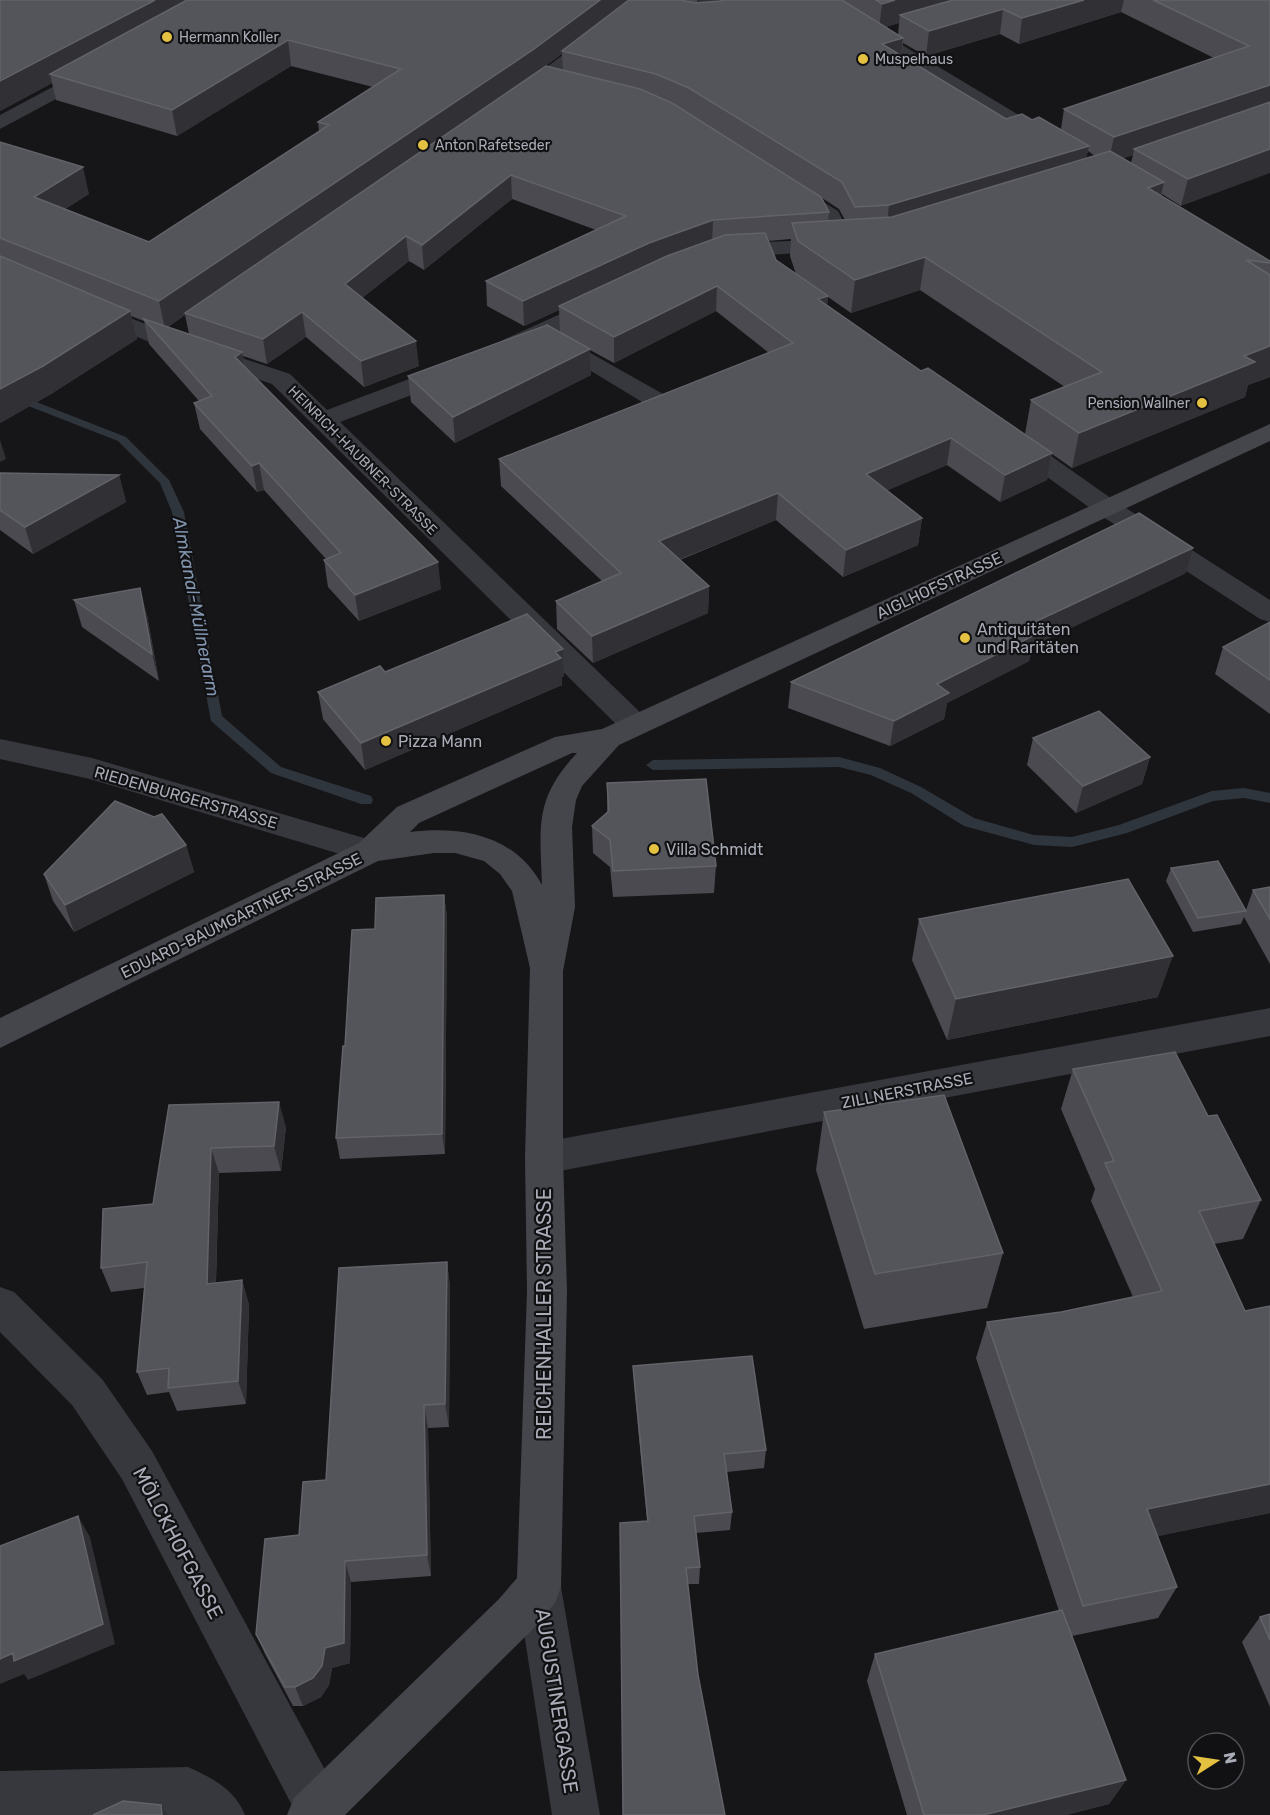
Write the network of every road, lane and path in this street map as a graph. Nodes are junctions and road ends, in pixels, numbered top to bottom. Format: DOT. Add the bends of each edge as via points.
graph roads {
  1 [pos="648,0"];
  2 [pos="814,0"];
  3 [pos="897,32"];
  4 [pos="875,38"];
  5 [pos="110,62"];
  6 [pos="543,80"];
  7 [pos="564,85"];
  8 [pos="504,107"];
  9 [pos="0,123"];
  10 [pos="1066,150"];
  11 [pos="775,178"];
  12 [pos="711,256"];
  13 [pos="614,296"];
  14 [pos="71,301"];
  15 [pos="539,332"];
  16 [pos="661,403"];
  17 [pos="321,421"];
  18 [pos="998,430"];
  19 [pos="1270,432"];
  20 [pos="1106,507"];
  21 [pos="1270,614"];
  22 [pos="622,731"];
  23 [pos="0,749"];
  24 [pos="370,851"];
  25 [pos="546,971"];
  26 [pos="1270,1022"];
  27 [pos="0,1034"];
  28 [pos="544,1158"];
  29 [pos="0,1305"];
  30 [pos="539,1587"];
  31 [pos="0,1795"];
  32 [pos="315,1811"];
  33 [pos="221,1815"];
  34 [pos="576,1815"];
  1 -- 6 [label="street"];
  2 -- 4 [label="street"];
  3 -- 4 [label="street"];
  4 -- 10 [label="street"];
  5 -- 9 [label="street"];
  6 -- 7 [label="street"];
  6 -- 8 [label="street"];
  11 -- 12 [label="street" via="830,216 855,243 778,259 722,252"];
  13 -- 15 [label="street"];
  14 -- 17 [label="street, HEINRICH-HAUBNER-STRASSE" via="177,334 281,379"];
  15 -- 16 [label="street"];
  15 -- 17 [label="street"];
  17 -- 22 [label="street, HEINRICH-HAUBNER-STRASSE"];
  18 -- 20 [label="street"];
  19 -- 20 [label="street, AIGLHOFSTRASSE"];
  20 -- 21 [label="street"];
  20 -- 22 [label="street, AIGLHOFSTRASSE"];
  22 -- 24 [label="street, EDUARD-BAUMGARTNER-STRASSE" via="566,744 408,815"];
  22 -- 25 [label="street, REICHENHALLER STRASSE" via="569,781 561,800 556,827 559,907"];
  23 -- 24 [label="street, RIEDENBURGERSTRASSE" via="92,769"];
  24 -- 25 [label="street" via="442,840 476,844 494,852 526,885"];
  24 -- 27 [label="street, EDUARD-BAUMGARTNER-STRASSE"];
  25 -- 28 [label="street, REICHENHALLER STRASSE"];
  26 -- 28 [label="street, ZILLNERSTRASSE"];
  28 -- 30 [label="street, REICHENHALLER STRASSE" via="547,1291"];
  29 -- 32 [label="street, MÖLCKHOFGASSE" via="87,1392 137,1465"];
  30 -- 32 [label="street"];
  30 -- 34 [label="street, AUGUSTINERGASSE"];
  31 -- 33 [label="street" via="188,1791"];
}
